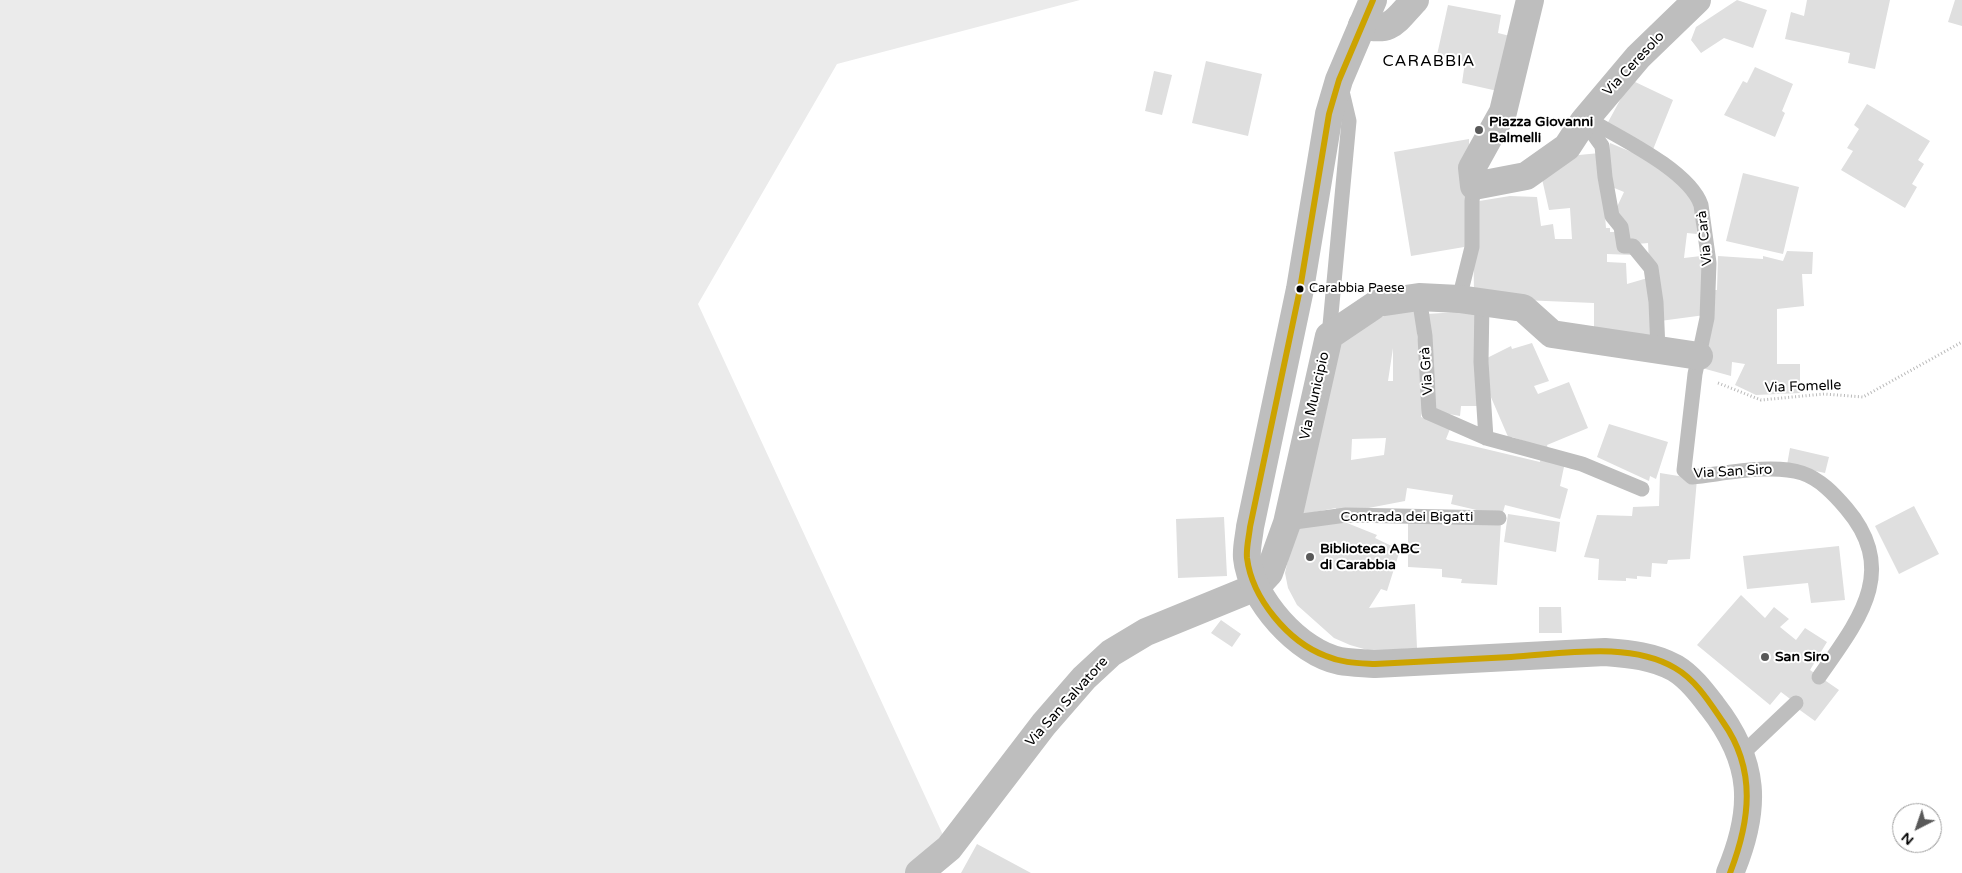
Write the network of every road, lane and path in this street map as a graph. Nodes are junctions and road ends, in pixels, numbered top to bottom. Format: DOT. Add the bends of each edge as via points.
graph roads {
  1 [pos="1373,0"];
  2 [pos="1415,0"];
  3 [pos="1530,0"];
  4 [pos="1697,0"];
  5 [pos="1362,25"];
  6 [pos="1339,80"];
  7 [pos="1585,120"];
  8 [pos="1474,186"];
  9 [pos="1419,297"];
  10 [pos="1470,300"];
  11 [pos="1328,336"];
  12 [pos="1962,342"];
  13 [pos="1658,350"];
  14 [pos="1697,365"];
  15 [pos="1486,438"];
  16 [pos="1642,489"];
  17 [pos="1499,518"];
  18 [pos="1287,523"];
  19 [pos="1256,587"];
  20 [pos="1819,677"];
  21 [pos="1796,704"];
  22 [pos="1741,755"];
  23 [pos="919,873"];
  24 [pos="1730,873"];
  1 -- 5 [label="street"];
  2 -- 5 [label="street" via="1388,27 1379,30"];
  3 -- 8 [label="street" via="1508,98 1472,168"];
  4 -- 7 [label="street, Via Ceresolo" via="1638,57"];
  5 -- 6 [label="street"];
  6 -- 11 [label="lane" via="1349,121"];
  6 -- 19 [label="street" via="1329,114 1301,282 1250,527 1247,558"];
  7 -- 8 [label="street, Via Ceresolo" via="1567,147 1526,176"];
  7 -- 13 [label="lane" via="1602,146 1612,216 1621,226 1624,246 1633,246 1651,268"];
  7 -- 14 [label="lane, Via Carà" via="1663,163 1698,195 1709,263 1707,318"];
  8 -- 10 [label="lane"];
  9 -- 10 [label="street, Via Municipio"];
  9 -- 11 [label="street, Via Municipio" via="1378,303"];
  9 -- 15 [label="lane, Via Grà" via="1429,413"];
  10 -- 13 [label="street, Via Municipio" via="1523,308 1552,334"];
  10 -- 15 [label="lane" via="1480,362"];
  11 -- 18 [label="street, Via Municipio"];
  12 -- 14 [label="path, Via Fomelle" via="1863,397 1824,394 1761,400"];
  13 -- 14 [label="street, Via Municipio"];
  14 -- 20 [label="lane, Via San Siro" via="1684,470 1687,474 1692,477 1774,470 1801,473 1820,483 1858,522 1870,552 1872,583 1857,624"];
  15 -- 16 [label="lane" via="1582,464"];
  17 -- 18 [label="lane, Contrada dei Bigatti" via="1346,515"];
  18 -- 19 [label="street, Via Municipio" via="1269,573"];
  19 -- 22 [label="street" via="1269,611 1288,629 1312,649 1339,661 1375,664 1605,652 1642,655 1676,669 1700,691 1725,723"];
  19 -- 23 [label="street, Via San Salvatore" via="1146,632 1111,653 1044,724 949,848"];
  21 -- 22 [label="lane"];
  22 -- 24 [label="street" via="1747,774 1748,810 1742,846"];
}
